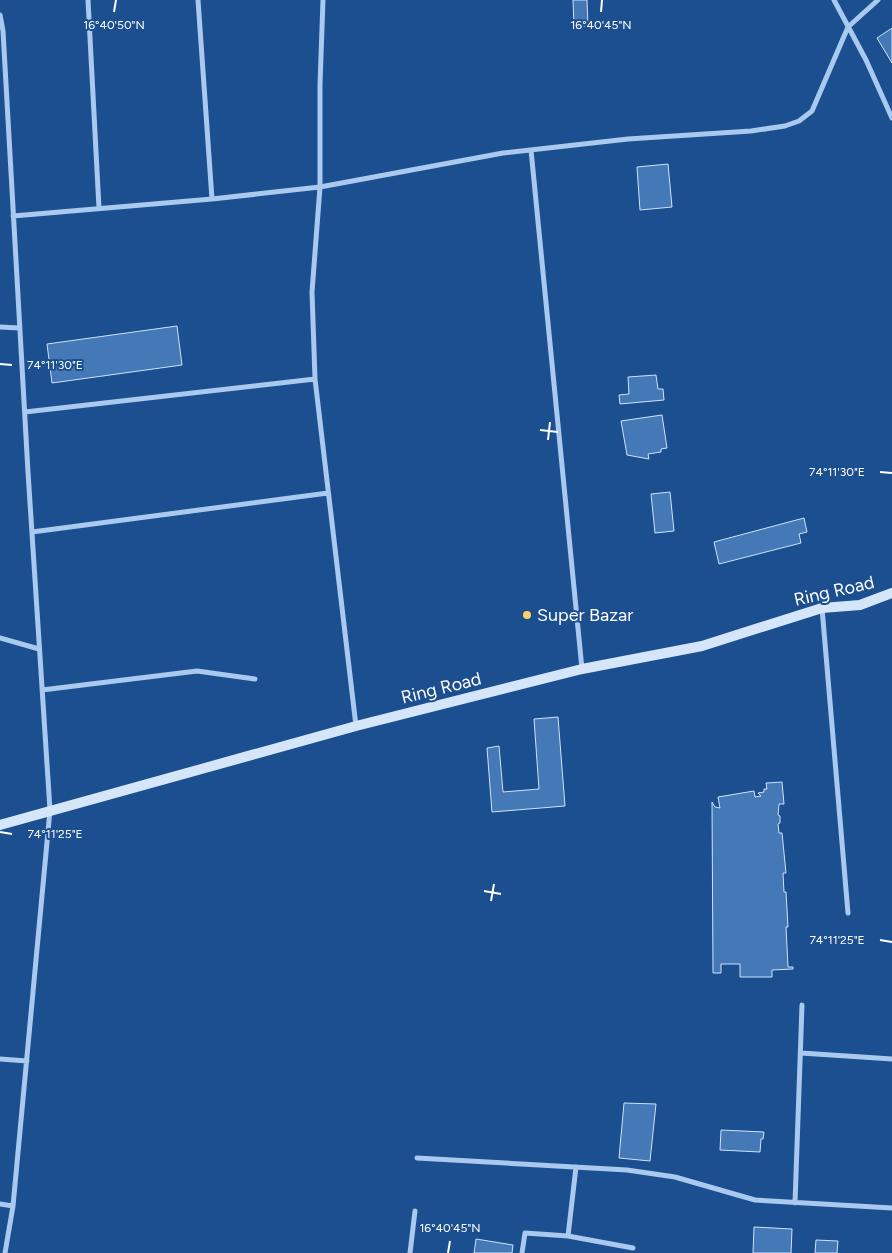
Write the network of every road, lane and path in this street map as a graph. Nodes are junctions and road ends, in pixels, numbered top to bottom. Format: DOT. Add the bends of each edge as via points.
graph roads {
  1 [pos="88,0"];
  2 [pos="198,0"];
  3 [pos="323,0"];
  4 [pos="834,0"];
  5 [pos="878,0"];
  6 [pos="0,15"];
  7 [pos="848,27"];
  8 [pos="892,118"];
  9 [pos="531,150"];
  10 [pos="320,187"];
  11 [pos="212,199"];
  12 [pos="99,208"];
  13 [pos="13,216"];
  14 [pos="0,327"];
  15 [pos="20,328"];
  16 [pos="315,379"];
  17 [pos="25,412"];
  18 [pos="328,493"];
  19 [pos="32,532"];
  20 [pos="892,593"];
  21 [pos="822,608"];
  22 [pos="0,638"];
  23 [pos="39,649"];
  24 [pos="582,669"];
  25 [pos="255,679"];
  26 [pos="42,690"];
  27 [pos="356,726"];
  28 [pos="50,810"];
  29 [pos="0,825"];
  30 [pos="848,913"];
  31 [pos="802,1005"];
  32 [pos="801,1053"];
  33 [pos="892,1058"];
  34 [pos="0,1059"];
  35 [pos="26,1060"];
  36 [pos="417,1158"];
  37 [pos="576,1167"];
  38 [pos="795,1203"];
  39 [pos="0,1204"];
  40 [pos="13,1206"];
  41 [pos="892,1208"];
  42 [pos="415,1212"];
  43 [pos="568,1236"];
  44 [pos="633,1248"];
  45 [pos="5,1253"];
  46 [pos="410,1253"];
  47 [pos="522,1253"];
  1 -- 12 [label="street"];
  2 -- 11 [label="street"];
  3 -- 10 [label="street"];
  4 -- 7 [label="street"];
  5 -- 7 [label="street"];
  6 -- 13 [label="street"];
  7 -- 8 [label="street"];
  7 -- 9 [label="street" via="812,111 799,121 751,131 628,139"];
  9 -- 10 [label="street"];
  9 -- 24 [label="street"];
  10 -- 11 [label="street"];
  10 -- 16 [label="street" via="312,292"];
  11 -- 12 [label="street"];
  12 -- 13 [label="street"];
  13 -- 15 [label="street"];
  14 -- 15 [label="street"];
  15 -- 17 [label="street"];
  16 -- 17 [label="street"];
  16 -- 18 [label="street"];
  17 -- 19 [label="street"];
  18 -- 19 [label="street"];
  18 -- 27 [label="street"];
  19 -- 23 [label="street"];
  20 -- 21 [label="main road, Ring Road" via="860,605"];
  21 -- 24 [label="main road, Ring Road" via="702,646"];
  21 -- 30 [label="street"];
  22 -- 23 [label="street"];
  23 -- 26 [label="street"];
  24 -- 27 [label="main road, Ring Road"];
  25 -- 26 [label="street" via="197,670"];
  26 -- 28 [label="street"];
  27 -- 28 [label="main road, Ring Road"];
  28 -- 29 [label="main road, Ring Road"];
  28 -- 35 [label="street"];
  31 -- 32 [label="street"];
  32 -- 33 [label="street"];
  32 -- 38 [label="street"];
  34 -- 35 [label="street"];
  35 -- 40 [label="street"];
  36 -- 37 [label="street"];
  37 -- 38 [label="street" via="675,1177 755,1200"];
  37 -- 43 [label="street"];
  38 -- 41 [label="street"];
  39 -- 40 [label="street"];
  40 -- 45 [label="street"];
  42 -- 46 [label="street"];
  43 -- 44 [label="street"];
  43 -- 47 [label="street" via="525,1233"];
}
